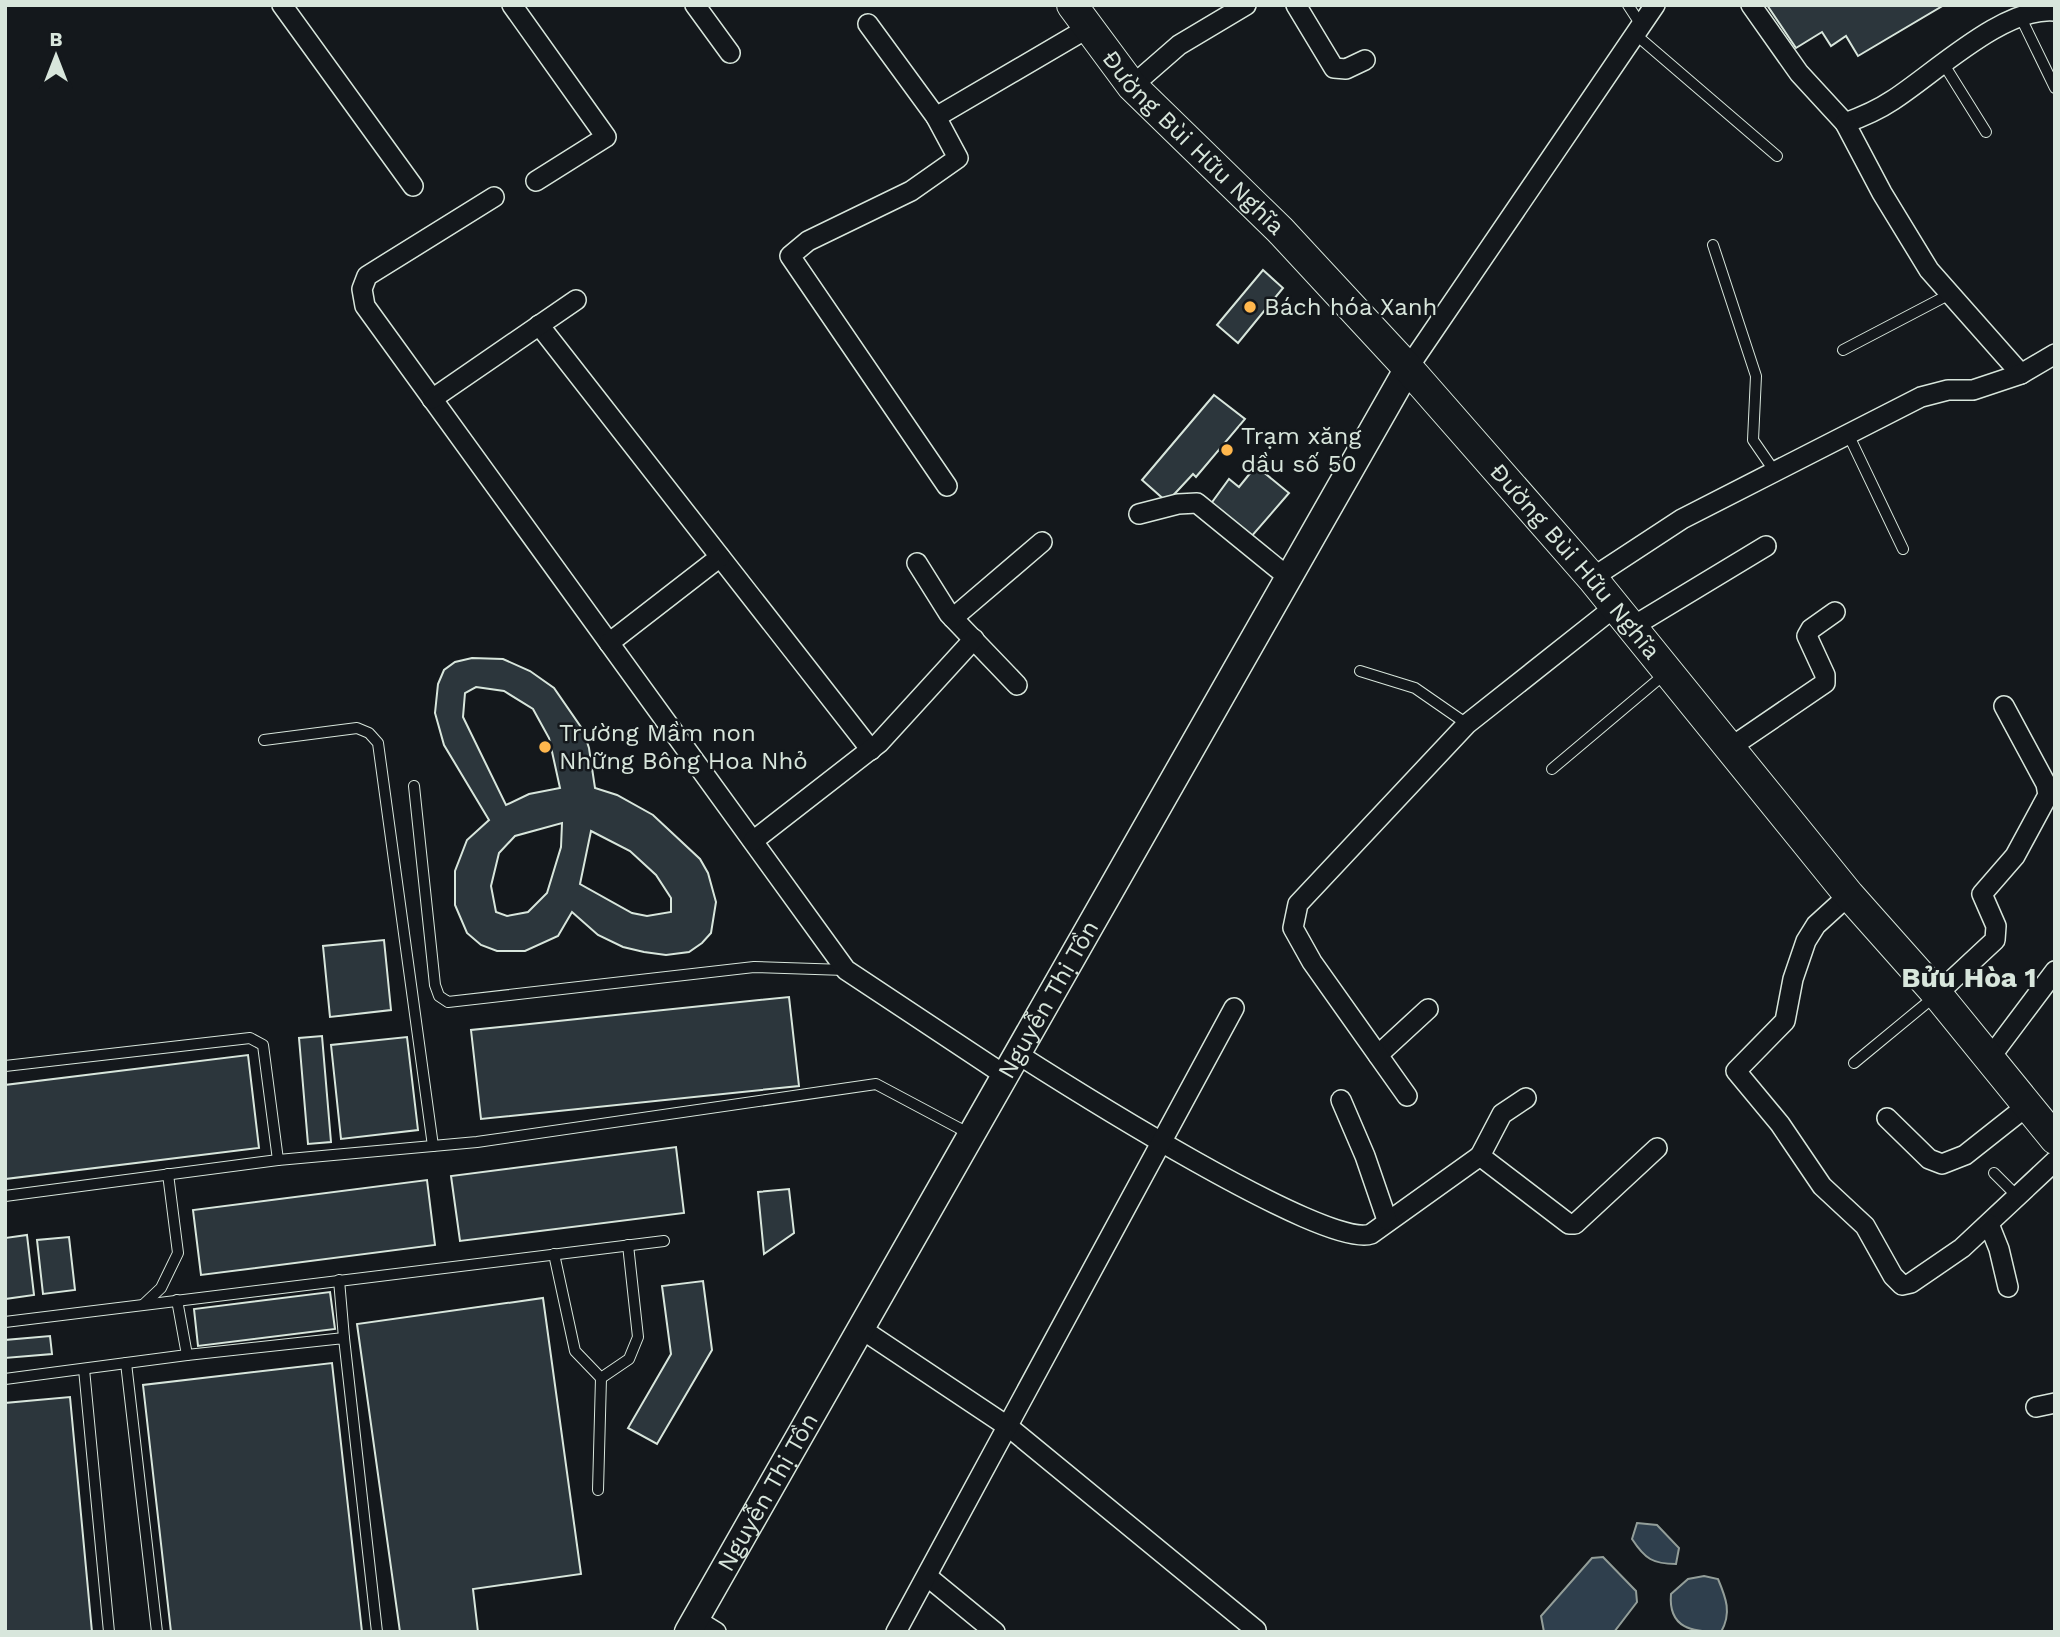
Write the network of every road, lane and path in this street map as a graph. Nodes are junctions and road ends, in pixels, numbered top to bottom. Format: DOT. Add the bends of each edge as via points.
graph roads {
  1 [pos="282,5"];
  2 [pos="512,5"];
  3 [pos="695,5"];
  4 [pos="1246,5"];
  5 [pos="1296,5"];
  6 [pos="1628,5"];
  7 [pos="1655,5"];
  8 [pos="1751,5"];
  9 [pos="2055,12"];
  10 [pos="1080,16"];
  11 [pos="2020,16"];
  12 [pos="869,24"];
  13 [pos="1638,30"];
  14 [pos="730,53"];
  15 [pos="1365,60"];
  16 [pos="1942,62"];
  17 [pos="1132,86"];
  18 [pos="2055,88"];
  19 [pos="936,117"];
  20 [pos="1845,123"];
  21 [pos="1986,132"];
  22 [pos="1777,156"];
  23 [pos="536,181"];
  24 [pos="413,186"];
  25 [pos="494,197"];
  26 [pos="1713,245"];
  27 [pos="1951,293"];
  28 [pos="576,300"];
  29 [pos="539,325"];
  30 [pos="1843,350"];
  31 [pos="2055,354"];
  32 [pos="1408,368"];
  33 [pos="2021,374"];
  34 [pos="432,399"];
  35 [pos="1849,436"];
  36 [pos="1775,472"];
  37 [pos="947,485"];
  38 [pos="1139,514"];
  39 [pos="1042,542"];
  40 [pos="1766,546"];
  41 [pos="1903,549"];
  42 [pos="720,557"];
  43 [pos="917,563"];
  44 [pos="1288,577"];
  45 [pos="1592,578"];
  46 [pos="1835,612"];
  47 [pos="1624,616"];
  48 [pos="953,618"];
  49 [pos="974,639"];
  50 [pos="609,643"];
  51 [pos="1669,670"];
  52 [pos="1360,671"];
  53 [pos="1017,685"];
  54 [pos="2004,706"];
  55 [pos="1468,724"];
  56 [pos="264,740"];
  57 [pos="1731,747"];
  58 [pos="871,750"];
  59 [pos="1552,769"];
  60 [pos="414,786"];
  61 [pos="753,841"];
  62 [pos="1849,895"];
  63 [pos="846,970"];
  64 [pos="2055,971"];
  65 [pos="1937,994"];
  66 [pos="1234,1008"];
  67 [pos="1427,1009"];
  68 [pos="1378,1055"];
  69 [pos="1989,1059"];
  70 [pos="1854,1063"];
  71 [pos="1009,1064"];
  72 [pos="5,1066"];
  73 [pos="1407,1096"];
  74 [pos="1526,1098"];
  75 [pos="1340,1100"];
  76 [pos="2027,1106"];
  77 [pos="1886,1118"];
  78 [pos="970,1135"];
  79 [pos="2055,1139"];
  80 [pos="1162,1145"];
  81 [pos="433,1146"];
  82 [pos="1657,1148"];
  83 [pos="1480,1156"];
  84 [pos="278,1160"];
  85 [pos="2055,1161"];
  86 [pos="1994,1172"];
  87 [pos="168,1174"];
  88 [pos="5,1196"];
  89 [pos="2018,1197"];
  90 [pos="1387,1220"];
  91 [pos="1989,1224"];
  92 [pos="664,1241"];
  93 [pos="628,1245"];
  94 [pos="554,1254"];
  95 [pos="339,1280"];
  96 [pos="2008,1287"];
  97 [pos="177,1300"];
  98 [pos="144,1304"];
  99 [pos="5,1322"];
  100 [pos="860,1328"];
  101 [pos="344,1338"];
  102 [pos="187,1355"];
  103 [pos="126,1363"];
  104 [pos="84,1369"];
  105 [pos="601,1378"];
  106 [pos="5,1379"];
  107 [pos="1010,1428"];
  108 [pos="598,1490"];
  109 [pos="928,1577"];
  110 [pos="700,1628"];
  111 [pos="1256,1630"];
  112 [pos="109,1632"];
  113 [pos="157,1632"];
  114 [pos="377,1632"];
  115 [pos="896,1632"];
  116 [pos="995,1632"];
  1 -- 24 [label="street"];
  2 -- 23 [label="street" via="606,137"];
  3 -- 14 [label="street"];
  4 -- 17 [label="street" via="1179,45"];
  5 -- 15 [label="street" via="1334,68 1346,69"];
  6 -- 13 [label="lane"];
  7 -- 13 [label="street"];
  8 -- 20 [label="street" via="1799,73"];
  9 -- 11 [label="street" via="2038,10"];
  10 -- 17 [label="main road, Đường Bùi Hữu Nghĩa"];
  10 -- 19 [label="street"];
  11 -- 16 [label="street"];
  11 -- 18 [label="lane"];
  12 -- 19 [label="street"];
  13 -- 22 [label="lane"];
  13 -- 32 [label="street"];
  16 -- 20 [label="street" via="1895,99"];
  16 -- 21 [label="lane"];
  17 -- 32 [label="main road, Đường Bùi Hữu Nghĩa" via="1280,230"];
  19 -- 37 [label="street" via="958,158 911,191 808,240 790,256"];
  20 -- 27 [label="street" via="1929,270"];
  25 -- 34 [label="street" via="366,276 363,283 365,306"];
  26 -- 36 [label="lane" via="1756,376 1753,440"];
  27 -- 30 [label="lane"];
  27 -- 33 [label="street"];
  28 -- 29 [label="street"];
  29 -- 34 [label="street"];
  29 -- 42 [label="street"];
  31 -- 33 [label="street"];
  32 -- 44 [label="street, Nguyễn Thị Tồn"];
  32 -- 45 [label="main road, Đường Bùi Hữu Nghĩa"];
  33 -- 35 [label="street" via="1973,390 1921,397"];
  34 -- 50 [label="street"];
  35 -- 36 [label="street"];
  35 -- 41 [label="lane"];
  36 -- 45 [label="street" via="1682,519"];
  38 -- 44 [label="street" via="1197,503"];
  39 -- 48 [label="street"];
  40 -- 47 [label="street"];
  42 -- 50 [label="street"];
  42 -- 58 [label="street"];
  43 -- 48 [label="street"];
  44 -- 71 [label="street, Nguyễn Thị Tồn"];
  45 -- 47 [label="main road, Đường Bùi Hữu Nghĩa"];
  46 -- 57 [label="street" via="1807,636 1825,683"];
  47 -- 51 [label="main road, Đường Bùi Hữu Nghĩa"];
  47 -- 55 [label="street"];
  48 -- 49 [label="street"];
  49 -- 53 [label="street"];
  49 -- 58 [label="street"];
  50 -- 61 [label="street"];
  51 -- 57 [label="main road, Đường Bùi Hữu Nghĩa"];
  51 -- 59 [label="lane"];
  52 -- 55 [label="lane" via="1415,688"];
  54 -- 65 [label="street" via="2046,784 2047,802 2015,856 1982,894 1996,926 1995,940"];
  55 -- 68 [label="street" via="1298,904 1293,928"];
  56 -- 81 [label="lane" via="357,729 378,743"];
  57 -- 62 [label="main road, Đường Bùi Hữu Nghĩa"];
  58 -- 61 [label="street"];
  60 -- 63 [label="lane" via="435,985 439,996 448,1002 754,967"];
  61 -- 63 [label="street"];
  62 -- 65 [label="main road, Đường Bùi Hữu Nghĩa"];
  62 -- 91 [label="street" via="1812,930 1793,978 1786,1021 1736,1068 1737,1075 1780,1124 1822,1186 1865,1226 1902,1285 1962,1248"];
  63 -- 71 [label="street"];
  64 -- 69 [label="street"];
  65 -- 69 [label="main road, Đường Bùi Hữu Nghĩa"];
  65 -- 70 [label="lane"];
  66 -- 80 [label="street"];
  67 -- 68 [label="street"];
  68 -- 73 [label="street"];
  69 -- 76 [label="main road, Đường Bùi Hữu Nghĩa"];
  71 -- 78 [label="street, Nguyễn Thị Tồn"];
  71 -- 80 [label="street"];
  72 -- 84 [label="lane" via="250,1038 263,1045"];
  74 -- 83 [label="street" via="1502,1114"];
  75 -- 90 [label="street"];
  76 -- 77 [label="street" via="1965,1154 1942,1164"];
  76 -- 79 [label="main road, Đường Bùi Hữu Nghĩa"];
  78 -- 81 [label="lane" via="876,1084"];
  78 -- 100 [label="street, Nguyễn Thị Tồn"];
  80 -- 90 [label="street" via="1286,1208 1353,1235 1371,1234"];
  80 -- 107 [label="street"];
  81 -- 84 [label="lane"];
  82 -- 83 [label="street" via="1572,1225"];
  83 -- 90 [label="street"];
  84 -- 87 [label="lane"];
  85 -- 89 [label="street"];
  86 -- 89 [label="lane"];
  87 -- 88 [label="lane"];
  87 -- 98 [label="lane" via="178,1253 161,1288"];
  89 -- 91 [label="street"];
  91 -- 96 [label="street"];
  92 -- 93 [label="lane"];
  93 -- 94 [label="lane"];
  93 -- 105 [label="lane" via="639,1337 629,1359"];
  94 -- 95 [label="lane"];
  94 -- 105 [label="lane" via="575,1350"];
  95 -- 97 [label="lane"];
  95 -- 101 [label="lane"];
  97 -- 98 [label="lane"];
  97 -- 102 [label="lane"];
  98 -- 99 [label="lane"];
  100 -- 107 [label="street"];
  100 -- 110 [label="street, Nguyễn Thị Tồn"];
  101 -- 102 [label="lane"];
  101 -- 114 [label="lane"];
  102 -- 103 [label="lane"];
  103 -- 104 [label="lane"];
  103 -- 113 [label="lane"];
  104 -- 106 [label="lane"];
  104 -- 112 [label="lane"];
  105 -- 108 [label="lane"];
  107 -- 109 [label="street"];
  107 -- 111 [label="street"];
  109 -- 115 [label="street"];
  109 -- 116 [label="street"];
}
